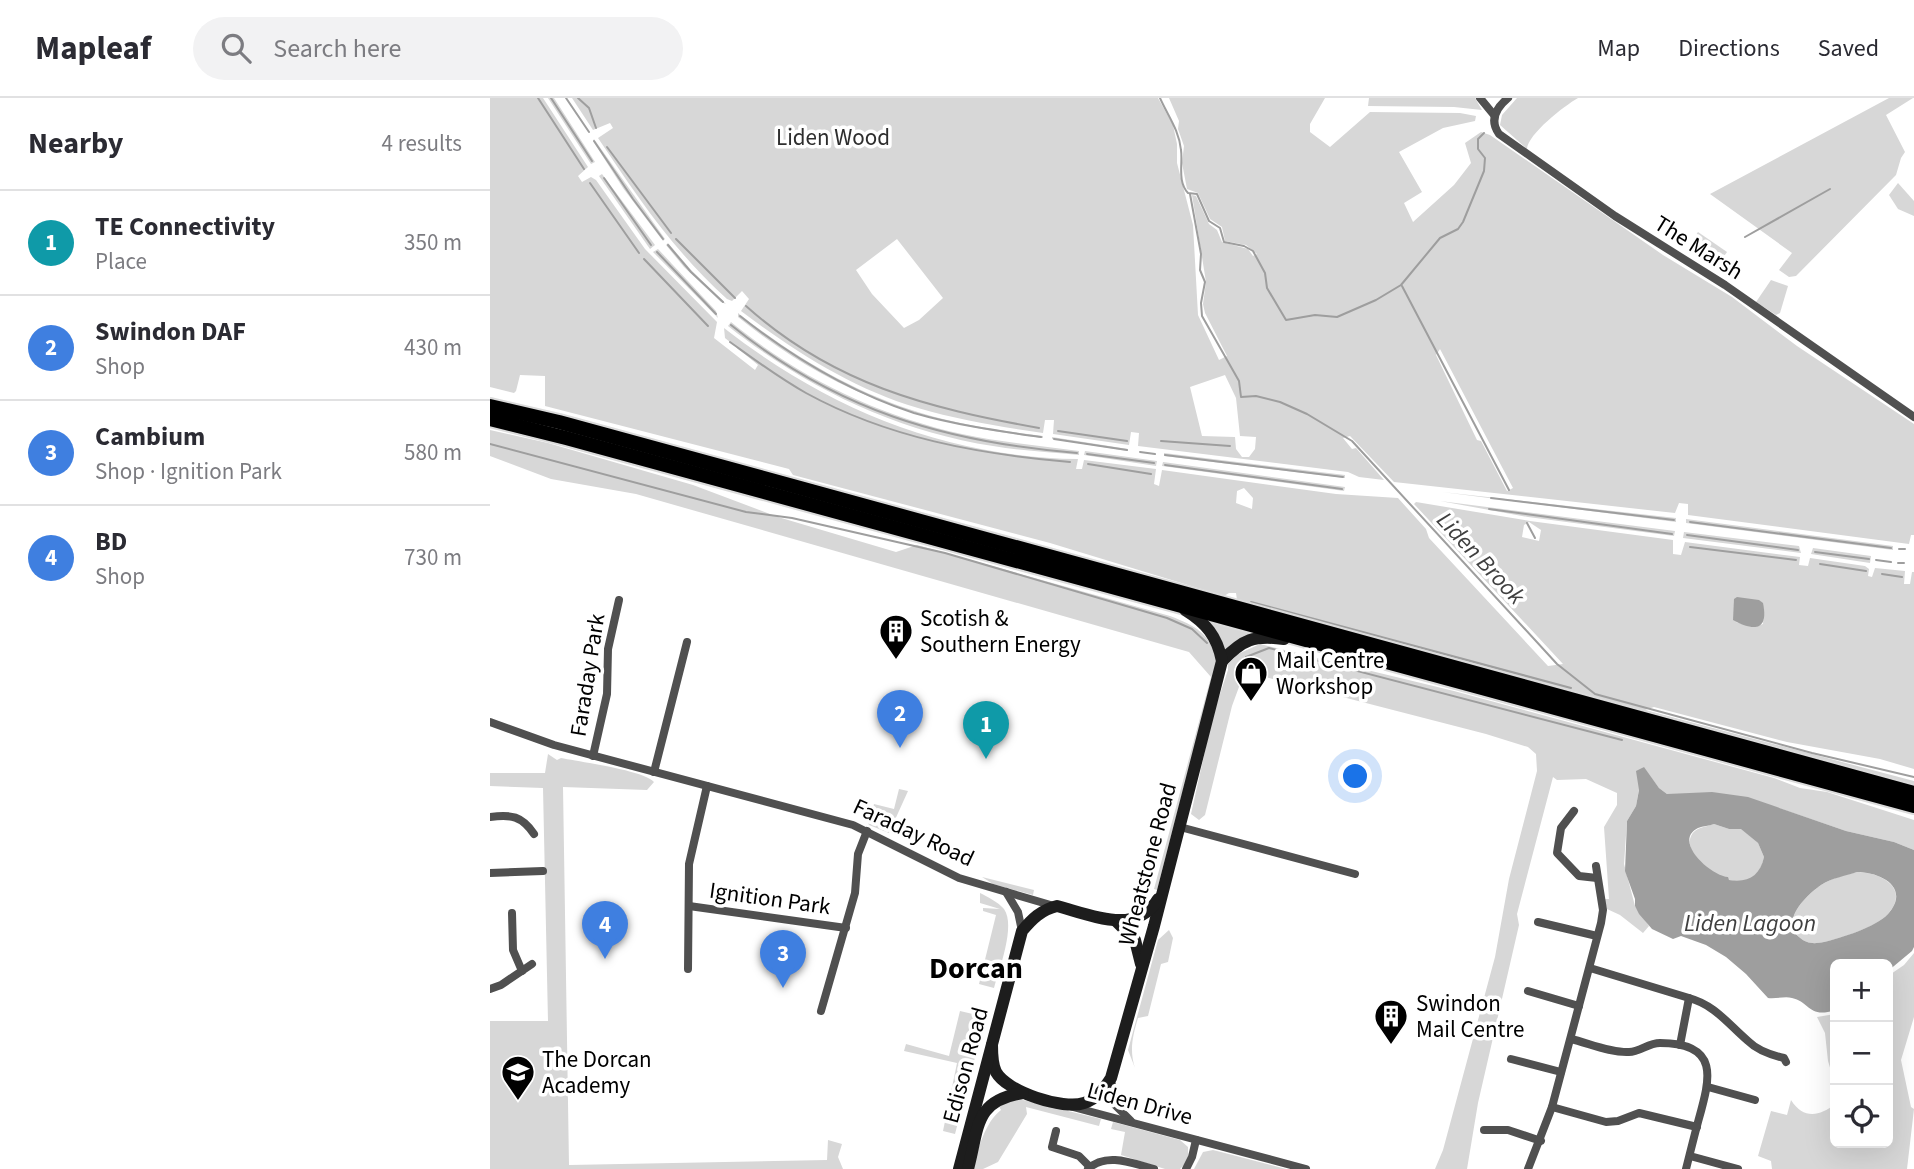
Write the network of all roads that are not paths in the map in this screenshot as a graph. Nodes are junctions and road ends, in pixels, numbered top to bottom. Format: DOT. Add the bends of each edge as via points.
graph roads {
  1 [pos="1480,98"];
  2 [pos="1508,98"];
  3 [pos="1494,115"];
  4 [pos="490,406"];
  5 [pos="1914,417"];
  6 [pos="490,419"];
  7 [pos="619,600"];
  8 [pos="1174,603"];
  9 [pos="687,642"];
  10 [pos="1321,643"];
  11 [pos="1222,661"];
  12 [pos="490,722"];
  13 [pos="593,756"];
  14 [pos="654,772"];
  15 [pos="707,786"];
  16 [pos="1914,793"];
  17 [pos="1914,806"];
  18 [pos="1574,811"];
  19 [pos="490,817"];
  20 [pos="533,827"];
  21 [pos="1180,827"];
  22 [pos="867,831"];
  23 [pos="1596,866"];
  24 [pos="543,871"];
  25 [pos="490,873"];
  26 [pos="1355,874"];
  27 [pos="1597,878"];
  28 [pos="1163,890"];
  29 [pos="1006,892"];
  30 [pos="689,906"];
  31 [pos="1057,906"];
  32 [pos="512,913"];
  33 [pos="1116,921"];
  34 [pos="1538,922"];
  35 [pos="846,928"];
  36 [pos="1022,932"];
  37 [pos="1597,936"];
  38 [pos="532,964"];
  39 [pos="1141,967"];
  40 [pos="1590,968"];
  41 [pos="688,969"];
  42 [pos="522,971"];
  43 [pos="490,989"];
  44 [pos="1528,991"];
  45 [pos="1689,998"];
  46 [pos="1579,1006"];
  47 [pos="821,1011"];
  48 [pos="1571,1039"];
  49 [pos="992,1045"];
  50 [pos="1680,1045"];
  51 [pos="1511,1059"];
  52 [pos="1786,1062"];
  53 [pos="1561,1072"];
  54 [pos="1111,1078"];
  55 [pos="1708,1087"];
  56 [pos="1024,1093"];
  57 [pos="1755,1100"];
  58 [pos="1068,1105"];
  59 [pos="1552,1107"];
  60 [pos="1133,1123"];
  61 [pos="1697,1127"];
  62 [pos="1484,1130"];
  63 [pos="1056,1131"];
  64 [pos="1196,1140"];
  65 [pos="1541,1141"];
  66 [pos="1689,1156"];
  67 [pos="1089,1168"];
  68 [pos="959,1169"];
  69 [pos="968,1169"];
  70 [pos="1154,1169"];
  71 [pos="1186,1169"];
  72 [pos="1307,1169"];
  73 [pos="1528,1169"];
  74 [pos="1686,1169"];
  75 [pos="1738,1169"];
  1 -- 3 [label="street, The Marsh"];
  2 -- 3 [label="street"];
  3 -- 5 [label="street, The Marsh" via="1496,131 1520,149"];
  4 -- 16 [label="highway"];
  6 -- 8 [label="highway"];
  7 -- 13 [label="street, Faraday Park" via="608,649 607,694"];
  8 -- 10 [label="highway"];
  8 -- 11 [label="main road" via="1209,628"];
  9 -- 14 [label="street"];
  10 -- 11 [label="main road" via="1258,637 1239,645"];
  10 -- 17 [label="highway"];
  11 -- 21 [label="main road, Wheatstone Road"];
  12 -- 13 [label="street, Faraday Road"];
  13 -- 14 [label="street, Faraday Road"];
  14 -- 15 [label="street, Faraday Road"];
  15 -- 22 [label="street, Faraday Road"];
  15 -- 30 [label="street, Ignition Park" via="690,858"];
  18 -- 27 [label="street" via="1561,828 1557,853 1579,876"];
  19 -- 20 [label="street" via="515,816"];
  21 -- 26 [label="street"];
  21 -- 28 [label="main road, Wheatstone Road"];
  22 -- 29 [label="street, Faraday Road" via="951,875"];
  22 -- 35 [label="street, Ignition Park"];
  23 -- 27 [label="street"];
  24 -- 25 [label="street"];
  27 -- 37 [label="street" via="1603,911"];
  28 -- 33 [label="main road" via="1144,915"];
  28 -- 39 [label="main road, Wheatstone Road"];
  29 -- 31 [label="street, Faraday Road"];
  29 -- 36 [label="street" via="1018,912"];
  30 -- 35 [label="street, Ignition Park"];
  30 -- 41 [label="street, Ignition Park"];
  31 -- 33 [label="main road, Faraday Road"];
  31 -- 36 [label="main road" via="1038,915"];
  32 -- 42 [label="street" via="513,950"];
  33 -- 39 [label="main road" via="1135,940"];
  34 -- 37 [label="street"];
  35 -- 47 [label="street, Ignition Park"];
  36 -- 49 [label="main road, Edison Road"];
  37 -- 40 [label="street"];
  38 -- 42 [label="street"];
  39 -- 54 [label="main road, Wheatstone Road"];
  40 -- 45 [label="street"];
  40 -- 46 [label="street"];
  42 -- 43 [label="street"];
  44 -- 46 [label="street"];
  45 -- 50 [label="street"];
  45 -- 52 [label="street" via="1716,1010 1754,1045"];
  46 -- 48 [label="street"];
  48 -- 50 [label="street" via="1625,1052 1655,1044"];
  48 -- 53 [label="street"];
  49 -- 56 [label="main road, Liden Drive" via="993,1065 1000,1078"];
  49 -- 68 [label="main road, Edison Road"];
  50 -- 55 [label="street" via="1706,1062"];
  51 -- 53 [label="street" via="1525,1058"];
  53 -- 59 [label="street"];
  54 -- 58 [label="main road" via="1092,1100"];
  54 -- 60 [label="street" via="1115,1105"];
  55 -- 57 [label="street"];
  55 -- 61 [label="street"];
  56 -- 58 [label="main road, Liden Drive"];
  56 -- 69 [label="main road, Edison Road" via="1003,1097 987,1109"];
  58 -- 60 [label="street, Liden Drive"];
  59 -- 61 [label="street" via="1606,1122 1639,1112"];
  59 -- 65 [label="street"];
  60 -- 64 [label="street, Liden Drive"];
  61 -- 66 [label="street"];
  62 -- 65 [label="street" via="1512,1131"];
  63 -- 67 [label="street" via="1052,1147 1079,1156"];
  64 -- 71 [label="street"];
  64 -- 72 [label="street, Liden Drive"];
  65 -- 73 [label="street"];
  66 -- 74 [label="street"];
  66 -- 75 [label="street"];
  67 -- 70 [label="street" via="1097,1162 1119,1160"];
}
